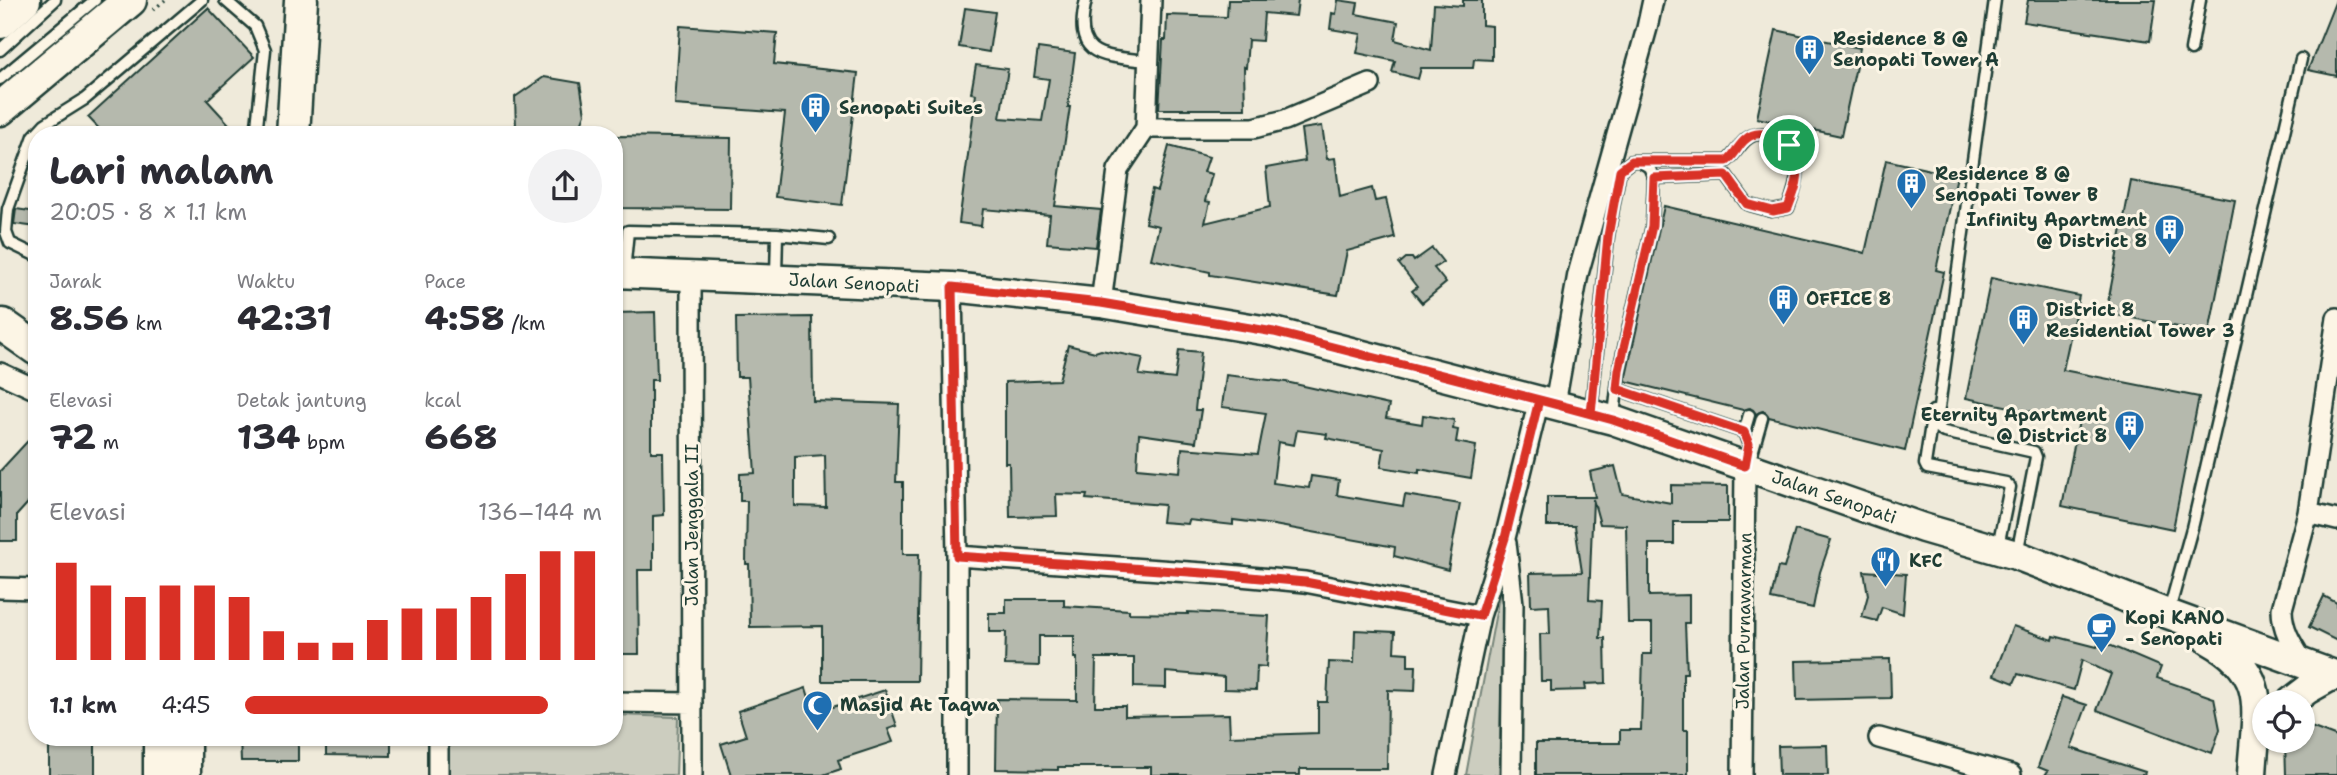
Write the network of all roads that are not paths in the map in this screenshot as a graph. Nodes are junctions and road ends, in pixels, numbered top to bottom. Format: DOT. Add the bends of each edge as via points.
graph roads {
  1 [pos="24,0"];
  2 [pos="55,0"];
  3 [pos="95,0"];
  4 [pos="130,0"];
  5 [pos="202,0"];
  6 [pos="225,0"];
  7 [pos="301,0"];
  8 [pos="1086,0"];
  9 [pos="1151,0"];
  10 [pos="1653,0"];
  11 [pos="1993,0"];
  12 [pos="2200,0"];
  13 [pos="0,22"];
  14 [pos="0,50"];
  15 [pos="2191,50"];
  16 [pos="2301,59"];
  17 [pos="1148,61"];
  18 [pos="0,79"];
  19 [pos="1370,84"];
  20 [pos="0,109"];
  21 [pos="43,126"];
  22 [pos="257,126"];
  23 [pos="294,126"];
  24 [pos="1146,128"];
  25 [pos="28,153"];
  26 [pos="1632,161"];
  27 [pos="1654,178"];
  28 [pos="777,234"];
  29 [pos="829,239"];
  30 [pos="28,252"];
  31 [pos="623,254"];
  32 [pos="623,273"];
  33 [pos="691,275"];
  34 [pos="775,279"];
  35 [pos="952,287"];
  36 [pos="1101,303"];
  37 [pos="2337,318"];
  38 [pos="28,333"];
  39 [pos="1,334"];
  40 [pos="28,345"];
  41 [pos="28,355"];
  42 [pos="0,373"];
  43 [pos="28,386"];
  44 [pos="1617,389"];
  45 [pos="1547,402"];
  46 [pos="1749,415"];
  47 [pos="1602,417"];
  48 [pos="1762,418"];
  49 [pos="1744,432"];
  50 [pos="1747,467"];
  51 [pos="2308,513"];
  52 [pos="2337,520"];
  53 [pos="2007,553"];
  54 [pos="957,556"];
  55 [pos="1501,575"];
  56 [pos="0,588"];
  57 [pos="28,589"];
  58 [pos="2168,614"];
  59 [pos="1480,616"];
  60 [pos="2305,665"];
  61 [pos="2335,676"];
  62 [pos="2307,690"];
  63 [pos="623,702"];
  64 [pos="692,703"];
  65 [pos="1879,738"];
  66 [pos="146,746"];
  67 [pos="160,746"];
  68 [pos="184,746"];
  69 [pos="438,746"];
  70 [pos="2266,753"];
  71 [pos="147,775"];
  72 [pos="160,775"];
  73 [pos="184,775"];
  74 [pos="438,775"];
  75 [pos="692,775"];
  76 [pos="957,775"];
  77 [pos="1446,775"];
  78 [pos="1511,775"];
  79 [pos="1742,775"];
  80 [pos="2011,775"];
  81 [pos="2252,775"];
  82 [pos="2258,775"];
  1 -- 13 [label="main road"];
  2 -- 14 [label="lane"];
  3 -- 18 [label="lane"];
  4 -- 20 [label="main road"];
  5 -- 21 [label="lane" via="85,99"];
  6 -- 22 [label="lane" via="255,26 265,50"];
  7 -- 23 [label="main road"];
  8 -- 17 [label="lane" via="1081,31 1086,43 1097,53"];
  9 -- 17 [label="street"];
  10 -- 45 [label="street"];
  11 -- 53 [label="lane" via="1925,464 1931,470 2010,487"];
  11 -- 53 [label="lane" via="1937,422 1944,432 2034,452"];
  12 -- 15 [label="lane"];
  16 -- 58 [label="lane"];
  17 -- 24 [label="street"];
  19 -- 24 [label="street" via="1285,120 1254,128"];
  24 -- 36 [label="street" via="1118,170"];
  25 -- 30 [label="lane" via="8,209 6,232 10,243"];
  26 -- 27 [label="lane" via="1649,167"];
  26 -- 27 [label="lane" via="1727,161 1756,134 1772,135 1789,145 1798,165 1788,208 1773,211 1747,204 1726,175"];
  26 -- 47 [label="lane" via="1620,170 1608,236"];
  27 -- 44 [label="lane" via="1652,226"];
  28 -- 29 [label="lane"];
  28 -- 31 [label="lane" via="628,231"];
  28 -- 34 [label="lane"];
  32 -- 33 [label="main road, Jalan Senopati"];
  33 -- 34 [label="main road, Jalan Senopati"];
  33 -- 64 [label="street, Jalan Jenggala II"];
  34 -- 35 [label="main road, Jalan Senopati"];
  35 -- 36 [label="main road, Jalan Senopati"];
  35 -- 54 [label="street"];
  36 -- 45 [label="main road, Jalan Senopati" via="1274,332"];
  37 -- 51 [label="street"];
  38 -- 39 [label="main road"];
  39 -- 40 [label="main road"];
  39 -- 41 [label="main road"];
  42 -- 43 [label="street"];
  44 -- 47 [label="lane"];
  44 -- 49 [label="lane"];
  45 -- 47 [label="main road, Jalan Senopati"];
  45 -- 55 [label="street" via="1505,538"];
  46 -- 49 [label="lane"];
  47 -- 50 [label="main road, Jalan Senopati"];
  48 -- 50 [label="lane"];
  49 -- 50 [label="lane" via="1749,444"];
  50 -- 53 [label="main road, Jalan Senopati"];
  50 -- 79 [label="street, Jalan Purnawarman"];
  51 -- 52 [label="street"];
  51 -- 60 [label="street" via="2282,609 2288,638"];
  53 -- 58 [label="main road, Jalan Senopati"];
  54 -- 59 [label="street" via="1305,582"];
  54 -- 76 [label="street"];
  55 -- 59 [label="street"];
  55 -- 78 [label="street" via="1513,604"];
  56 -- 57 [label="street"];
  58 -- 60 [label="main road, Jalan Senopati"];
  58 -- 81 [label="main road" via="2227,650 2251,678 2256,693"];
  59 -- 77 [label="street"];
  60 -- 61 [label="main road, Jalan Senopati"];
  61 -- 62 [label="main road"];
  63 -- 64 [label="street"];
  64 -- 75 [label="street, Jalan Jenggala II"];
  65 -- 80 [label="street"];
  66 -- 71 [label="street"];
  67 -- 72 [label="main road"];
  68 -- 73 [label="main road"];
  69 -- 74 [label="street"];
  70 -- 82 [label="main road"];
}
